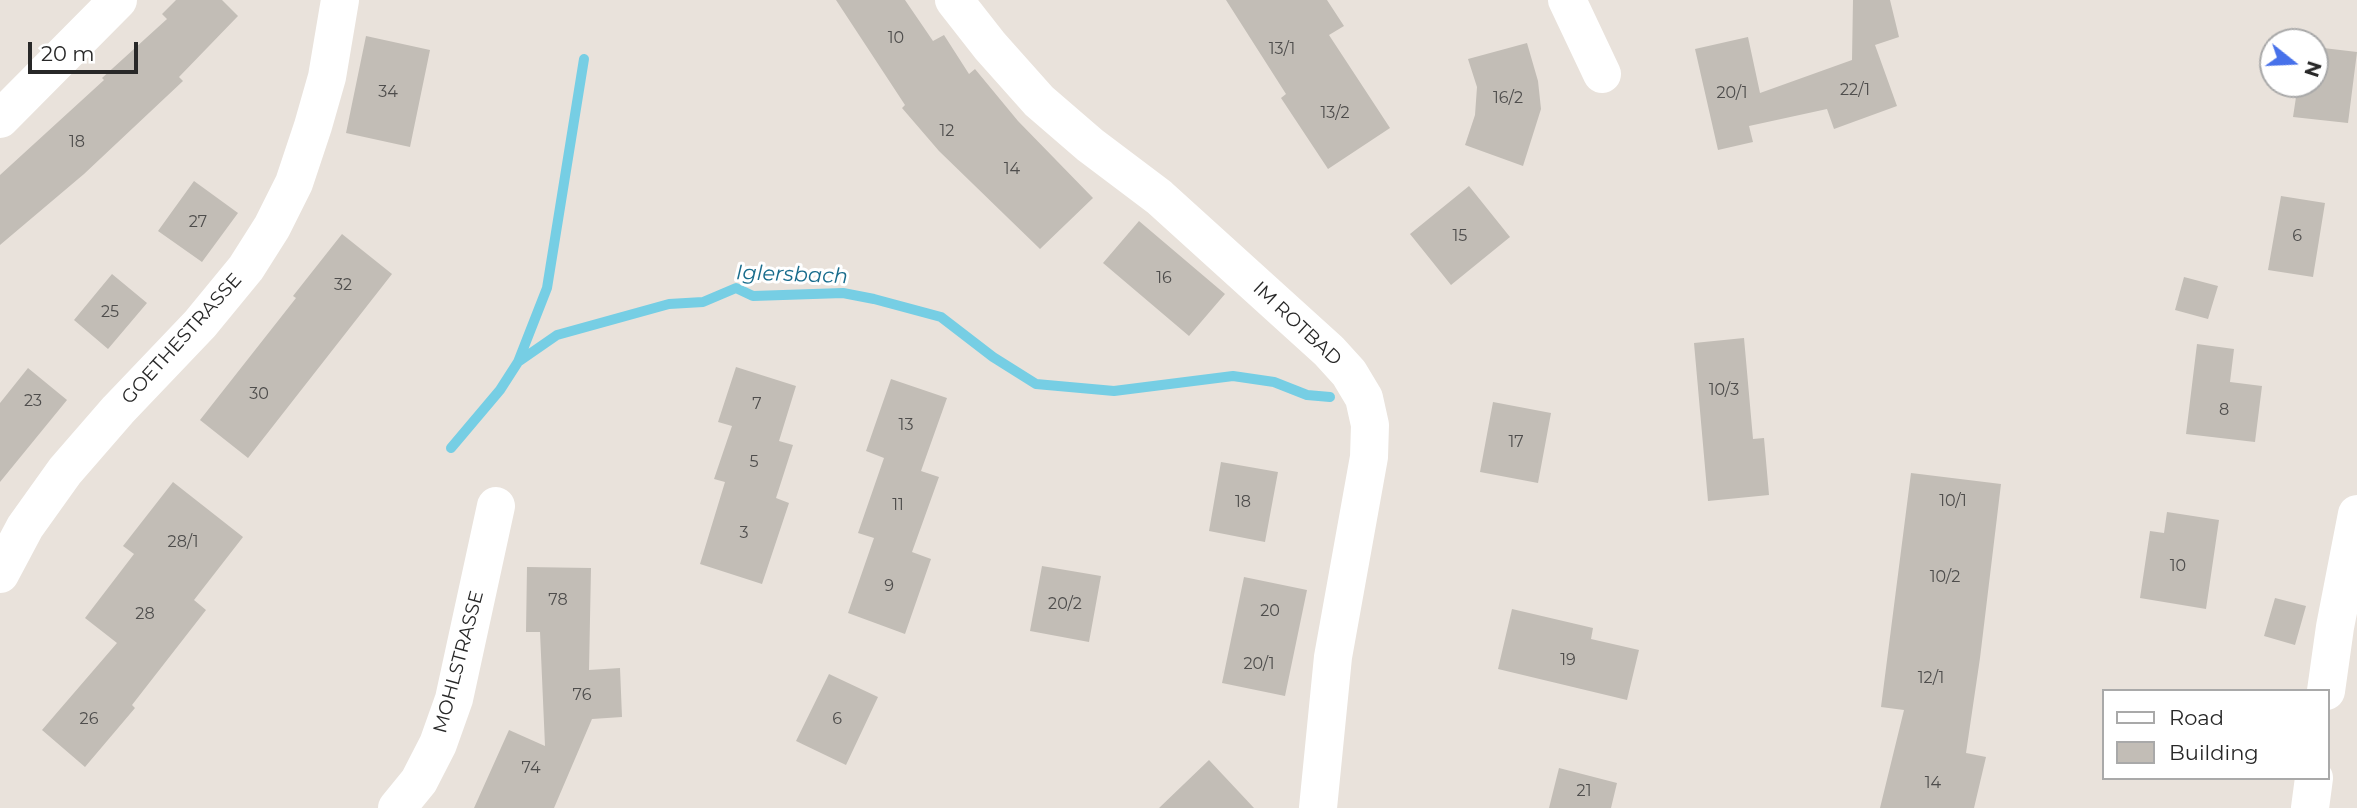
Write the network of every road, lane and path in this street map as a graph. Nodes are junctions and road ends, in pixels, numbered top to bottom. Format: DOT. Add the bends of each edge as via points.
graph roads {
  1 [pos="118,0"];
  2 [pos="340,0"];
  3 [pos="954,0"];
  4 [pos="1567,0"];
  5 [pos="1602,74"];
  6 [pos="0,119"];
  7 [pos="496,506"];
  8 [pos="2357,514"];
  9 [pos="0,574"];
  10 [pos="2326,689"];
  11 [pos="2314,780"];
  12 [pos="397,808"];
  13 [pos="1318,808"];
  14 [pos="2310,808"];
  1 -- 6 [label="street"];
  2 -- 9 [label="street, GOETHESTRASSE" via="313,126 294,183 272,227 246,268 200,324 65,471 25,527"];
  3 -- 13 [label="street, IM ROTBAD" via="1039,101 1159,197 1329,351 1364,398 1370,457 1333,657"];
  4 -- 5 [label="street"];
  7 -- 12 [label="street, MOHLSTRASSE" via="454,698 419,780"];
  8 -- 10 [label="street"];
  11 -- 14 [label="street"];
}
